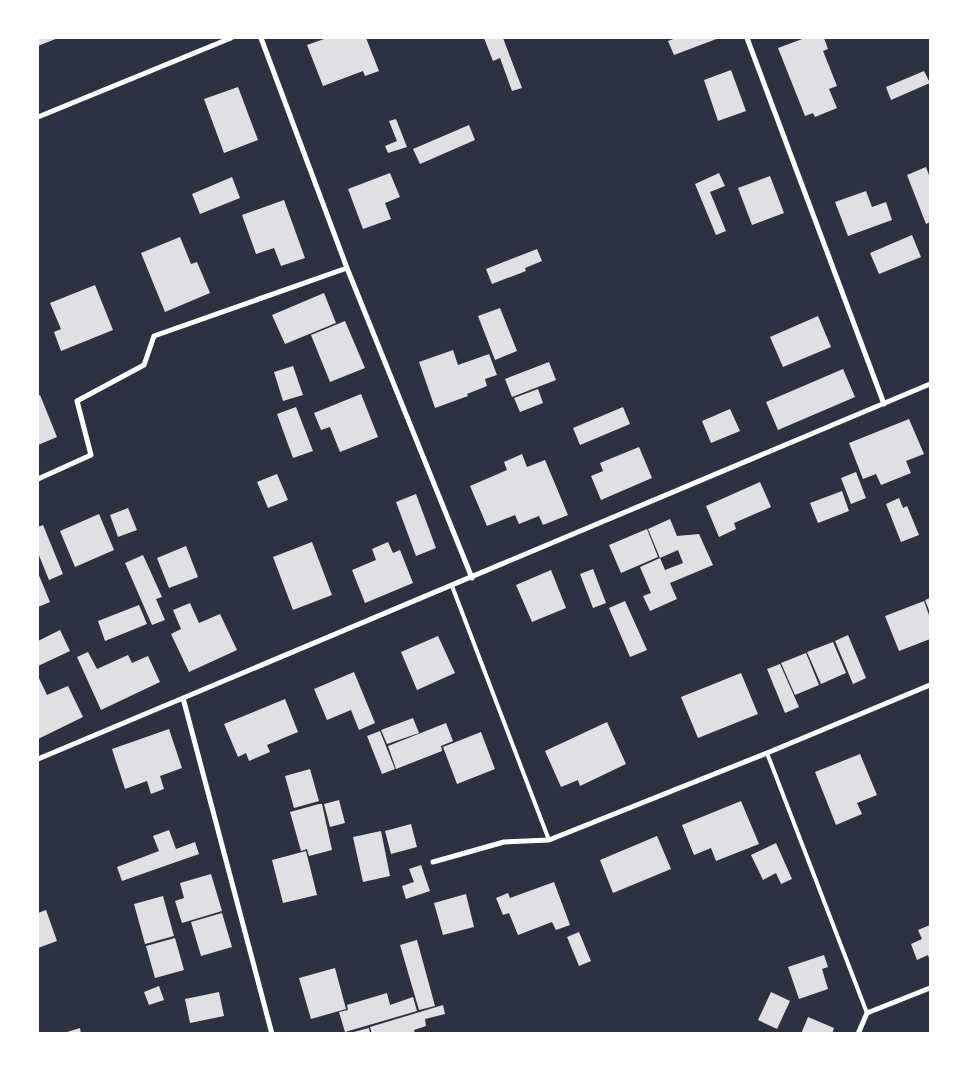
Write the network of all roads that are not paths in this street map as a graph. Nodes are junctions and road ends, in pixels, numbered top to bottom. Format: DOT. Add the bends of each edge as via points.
graph roads {
  1 [pos="231,38"];
  2 [pos="261,38"];
  3 [pos="747,38"];
  4 [pos="38,116"];
  5 [pos="347,268"];
  6 [pos="930,384"];
  7 [pos="884,404"];
  8 [pos="38,479"];
  9 [pos="472,578"];
  10 [pos="452,586"];
  11 [pos="930,685"];
  12 [pos="183,698"];
  13 [pos="767,753"];
  14 [pos="38,759"];
  15 [pos="549,840"];
  16 [pos="433,862"];
  17 [pos="930,988"];
  18 [pos="867,1013"];
  19 [pos="272,1034"];
  20 [pos="858,1034"];
  1 -- 4 [label="street"];
  2 -- 5 [label="street"];
  3 -- 7 [label="street"];
  5 -- 8 [label="street" via="154,336 144,365 77,401 91,455"];
  5 -- 9 [label="street"];
  6 -- 7 [label="street"];
  7 -- 9 [label="street"];
  9 -- 10 [label="street"];
  10 -- 12 [label="street"];
  10 -- 15 [label="lane"];
  11 -- 13 [label="street"];
  12 -- 14 [label="street"];
  12 -- 19 [label="street"];
  13 -- 15 [label="street"];
  13 -- 18 [label="lane"];
  15 -- 16 [label="street" via="504,842"];
  17 -- 18 [label="street"];
  18 -- 20 [label="street"];
}
